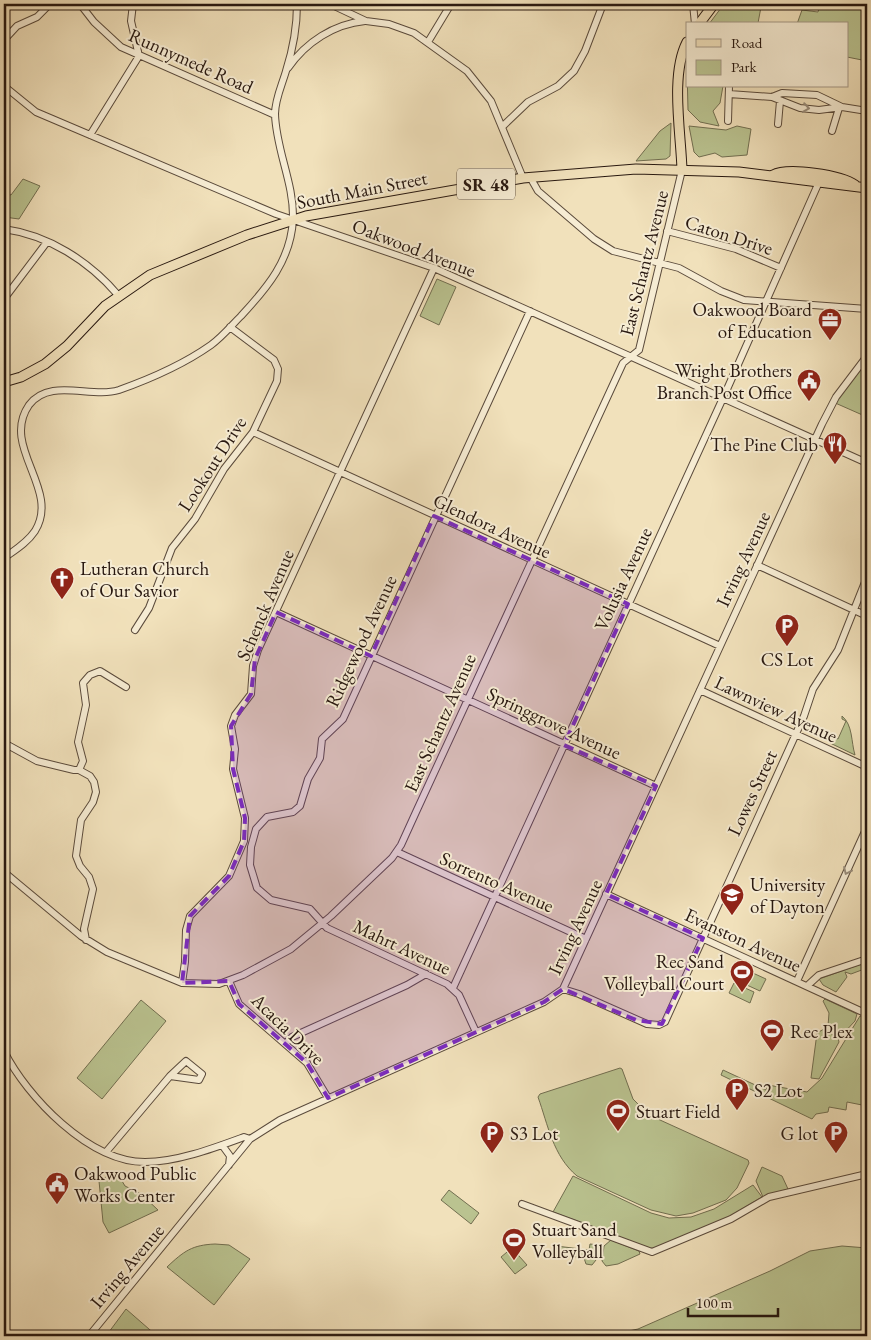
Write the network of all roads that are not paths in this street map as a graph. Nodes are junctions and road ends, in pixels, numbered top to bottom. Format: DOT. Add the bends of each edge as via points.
graph roads {
  1 [pos="50,4"];
  2 [pos="80,4"];
  3 [pos="133,4"];
  4 [pos="297,4"];
  5 [pos="330,4"];
  6 [pos="451,4"];
  7 [pos="603,4"];
  8 [pos="693,4"];
  9 [pos="714,4"];
  10 [pos="366,21"];
  11 [pos="695,22"];
  12 [pos="700,22"];
  13 [pos="4,40"];
  14 [pos="428,42"];
  15 [pos="686,45"];
  16 [pos="139,56"];
  17 [pos="286,70"];
  18 [pos="4,86"];
  19 [pos="729,90"];
  20 [pos="772,96"];
  21 [pos="780,101"];
  22 [pos="841,108"];
  23 [pos="867,111"];
  24 [pos="275,115"];
  25 [pos="728,121"];
  26 [pos="778,124"];
  27 [pos="503,126"];
  28 [pos="832,131"];
  29 [pos="90,135"];
  30 [pos="682,170"];
  31 [pos="773,175"];
  32 [pos="526,178"];
  33 [pos="819,182"];
  34 [pos="855,185"];
  35 [pos="867,188"];
  36 [pos="293,220"];
  37 [pos="4,229"];
  38 [pos="667,231"];
  39 [pos="47,242"];
  40 [pos="661,263"];
  41 [pos="434,268"];
  42 [pos="781,268"];
  43 [pos="118,295"];
  44 [pos="4,299"];
  45 [pos="765,303"];
  46 [pos="867,309"];
  47 [pos="530,311"];
  48 [pos="230,327"];
  49 [pos="630,356"];
  50 [pos="867,356"];
  51 [pos="4,382"];
  52 [pos="723,397"];
  53 [pos="253,432"];
  54 [pos="815,439"];
  55 [pos="867,463"];
  56 [pos="340,472"];
  57 [pos="434,516"];
  58 [pos="4,558"];
  59 [pos="531,560"];
  60 [pos="757,565"];
  61 [pos="867,577"];
  62 [pos="628,604"];
  63 [pos="853,609"];
  64 [pos="276,612"];
  65 [pos="867,616"];
  66 [pos="135,630"];
  67 [pos="720,646"];
  68 [pos="371,655"];
  69 [pos="126,687"];
  70 [pos="700,690"];
  71 [pos="468,700"];
  72 [pos="796,734"];
  73 [pos="4,744"];
  74 [pos="564,744"];
  75 [pos="867,767"];
  76 [pos="80,770"];
  77 [pos="656,786"];
  78 [pos="258,825"];
  79 [pos="867,827"];
  80 [pos="246,830"];
  81 [pos="396,852"];
  82 [pos="4,872"];
  83 [pos="606,894"];
  84 [pos="494,898"];
  85 [pos="322,923"];
  86 [pos="703,938"];
  87 [pos="586,939"];
  88 [pos="86,940"];
  89 [pos="865,960"];
  90 [pos="426,974"];
  91 [pos="229,981"];
  92 [pos="797,981"];
  93 [pos="182,983"];
  94 [pos="807,986"];
  95 [pos="453,988"];
  96 [pos="563,990"];
  97 [pos="867,1014"];
  98 [pos="476,1032"];
  99 [pos="285,1044"];
  100 [pos="4,1051"];
  101 [pos="170,1076"];
  102 [pos="328,1098"];
  103 [pos="250,1139"];
  104 [pos="222,1145"];
  105 [pos="106,1152"];
  106 [pos="228,1168"];
  107 [pos="867,1174"];
  108 [pos="522,1204"];
  109 [pos="89,1336"];
  1 -- 13 [label="street" via="37,17 16,26"];
  2 -- 16 [label="street, Runnymede Road" via="114,42"];
  3 -- 16 [label="street" via="131,21"];
  4 -- 17 [label="street" via="295,33"];
  5 -- 10 [label="street"];
  6 -- 14 [label="street"];
  7 -- 27 [label="street" via="574,71 558,86 528,102"];
  8 -- 11 [label="street"];
  9 -- 12 [label="main road"];
  10 -- 14 [label="street" via="402,28"];
  10 -- 17 [label="street" via="329,31 306,48"];
  14 -- 27 [label="street" via="476,80"];
  15 -- 30 [label="main road" via="679,76"];
  16 -- 24 [label="street, Runnymede Road"];
  16 -- 29 [label="street"];
  17 -- 24 [label="street"];
  18 -- 29 [label="street, Oakwood Avenue" via="36,112"];
  19 -- 20 [label="street"];
  19 -- 25 [label="street"];
  20 -- 21 [label="street"];
  20 -- 22 [label="street" via="782,93 817,95"];
  21 -- 22 [label="street, one-way" via="800,108"];
  21 -- 26 [label="street"];
  22 -- 23 [label="street"];
  22 -- 28 [label="street" via="835,116"];
  24 -- 36 [label="street"];
  27 -- 32 [label="street" via="510,149"];
  29 -- 36 [label="street, Oakwood Avenue"];
  30 -- 31 [label="main road, South Main Street / SR 48"];
  30 -- 32 [label="main road, South Main Street / SR 48" via="636,169"];
  30 -- 38 [label="street, East Schantz Avenue"];
  31 -- 33 [label="main road, South Main Street / SR 48"];
  31 -- 34 [label="main road, South Main Street / SR 48" via="781,171 822,175 847,179"];
  32 -- 36 [label="main road, South Main Street / SR 48"];
  32 -- 40 [label="street" via="603,245 626,255"];
  33 -- 34 [label="main road, South Main Street / SR 48"];
  33 -- 42 [label="street, Volusia Avenue"];
  34 -- 35 [label="main road, South Main Street / SR 48"];
  36 -- 41 [label="street, Oakwood Avenue"];
  36 -- 43 [label="main road, South Main Street / SR 48" via="247,234 167,267"];
  36 -- 48 [label="street" via="281,266 266,288"];
  37 -- 39 [label="street" via="28,233"];
  38 -- 40 [label="street, East Schantz Avenue"];
  38 -- 42 [label="street, Caton Drive" via="736,249"];
  39 -- 43 [label="street" via="96,271"];
  39 -- 44 [label="street"];
  40 -- 45 [label="street" via="686,270 733,297"];
  40 -- 49 [label="street, East Schantz Avenue" via="639,350"];
  41 -- 47 [label="street, Oakwood Avenue"];
  41 -- 56 [label="street, Schenck Avenue"];
  42 -- 45 [label="street, Volusia Avenue"];
  43 -- 51 [label="main road, South Main Street / SR 48" via="56,356 32,371"];
  45 -- 46 [label="street"];
  45 -- 52 [label="street, Volusia Avenue"];
  47 -- 49 [label="street, Oakwood Avenue"];
  47 -- 57 [label="street, Ridgewood Avenue"];
  48 -- 53 [label="street, Lookout Drive" via="270,356 278,369 277,381"];
  48 -- 58 [label="street" via="198,353 118,390 55,391 35,399 23,419 22,440 26,461 41,495 42,512 30,538"];
  49 -- 52 [label="street, Oakwood Avenue"];
  49 -- 59 [label="street, East Schantz Avenue" via="623,363"];
  50 -- 54 [label="street, Irving Avenue" via="836,397"];
  52 -- 54 [label="street, Oakwood Avenue"];
  52 -- 62 [label="street, Volusia Avenue"];
  53 -- 56 [label="street, Glendora Avenue"];
  53 -- 66 [label="street, Lookout Drive" via="224,469 195,520 172,548 149,608"];
  54 -- 55 [label="street, Oakwood Avenue"];
  54 -- 60 [label="street, Irving Avenue"];
  56 -- 57 [label="street, Glendora Avenue"];
  56 -- 64 [label="street, Schenck Avenue"];
  57 -- 59 [label="street, Glendora Avenue"];
  57 -- 68 [label="street, Ridgewood Avenue"];
  59 -- 62 [label="street, Glendora Avenue"];
  59 -- 71 [label="street, East Schantz Avenue"];
  60 -- 63 [label="street"];
  60 -- 67 [label="street, Irving Avenue"];
  61 -- 63 [label="street, Lowes Street"];
  62 -- 67 [label="street, Glendora Avenue"];
  62 -- 74 [label="street, Volusia Avenue"];
  63 -- 65 [label="street"];
  63 -- 72 [label="street, Lowes Street" via="838,650 813,689"];
  64 -- 68 [label="street, Springgrove Avenue"];
  64 -- 80 [label="street, Schenck Avenue" via="255,658 251,694 231,726 233,769"];
  67 -- 70 [label="street, Irving Avenue"];
  68 -- 71 [label="street, Springgrove Avenue"];
  68 -- 78 [label="street, Ridgewood Avenue" via="342,718 322,739 320,758 308,779 300,806 293,812 267,817"];
  69 -- 76 [label="street" via="100,671 83,683 85,712 79,735"];
  70 -- 72 [label="street, Lawnview Avenue"];
  70 -- 77 [label="street, Irving Avenue"];
  71 -- 74 [label="street, Springgrove Avenue"];
  71 -- 81 [label="street, East Schantz Avenue"];
  72 -- 75 [label="street, Lawnview Avenue"];
  72 -- 86 [label="street, Lowes Street"];
  73 -- 76 [label="street" via="37,761"];
  74 -- 77 [label="street, Springgrove Avenue"];
  74 -- 84 [label="street, Volusia Avenue"];
  76 -- 88 [label="street" via="90,776 96,792 81,820 76,856 93,889 84,925"];
  77 -- 83 [label="street, Irving Avenue"];
  78 -- 80 [label="street, Ridgewood Avenue"];
  78 -- 85 [label="street" via="250,854 257,888 272,900 310,909"];
  79 -- 92 [label="street, one-way"];
  80 -- 93 [label="street, Schenck Avenue" via="232,870 223,883 195,908 187,923"];
  81 -- 84 [label="street, Sorrento Avenue"];
  81 -- 85 [label="street, East Schantz Avenue"];
  82 -- 88 [label="street, East Schantz Avenue"];
  83 -- 86 [label="street, Evanston Avenue"];
  83 -- 87 [label="street, Irving Avenue"];
  84 -- 87 [label="street, Sorrento Avenue"];
  84 -- 95 [label="street, Volusia Avenue"];
  85 -- 90 [label="street, Mahrt Avenue"];
  85 -- 91 [label="street, East Schantz Avenue" via="291,949"];
  86 -- 92 [label="street, Evanston Avenue"];
  86 -- 96 [label="street, Lowes Street" via="664,1022 659,1026"];
  87 -- 96 [label="street, Irving Avenue"];
  88 -- 93 [label="street, East Schantz Avenue"];
  89 -- 94 [label="street" via="819,975"];
  90 -- 95 [label="street, Mahrt Avenue"];
  90 -- 99 [label="street" via="292,1037"];
  91 -- 93 [label="street, East Schantz Avenue" via="206,985"];
  91 -- 99 [label="street, Acacia Drive" via="239,1004"];
  92 -- 94 [label="street, Evanston Avenue"];
  94 -- 97 [label="street, Evanston Avenue"];
  95 -- 98 [label="street, Mahrt Avenue"];
  96 -- 98 [label="street, Irving Avenue" via="544,1002"];
  98 -- 102 [label="street, Irving Avenue"];
  99 -- 102 [label="street, Acacia Drive" via="310,1066"];
  100 -- 105 [label="street" via="18,1077 42,1106 83,1139"];
  101 -- 101 [label="street" via="194,1081 199,1080 202,1074 186,1061"];
  101 -- 105 [label="street"];
  102 -- 103 [label="street, Irving Avenue" via="280,1120"];
  103 -- 104 [label="street" via="244,1136"];
  103 -- 106 [label="street, Irving Avenue"];
  104 -- 105 [label="street" via="145,1162 126,1160"];
  104 -- 106 [label="street" via="230,1156"];
  106 -- 109 [label="street, Irving Avenue"];
  107 -- 108 [label="street" via="769,1197 731,1219 652,1252"];
}
